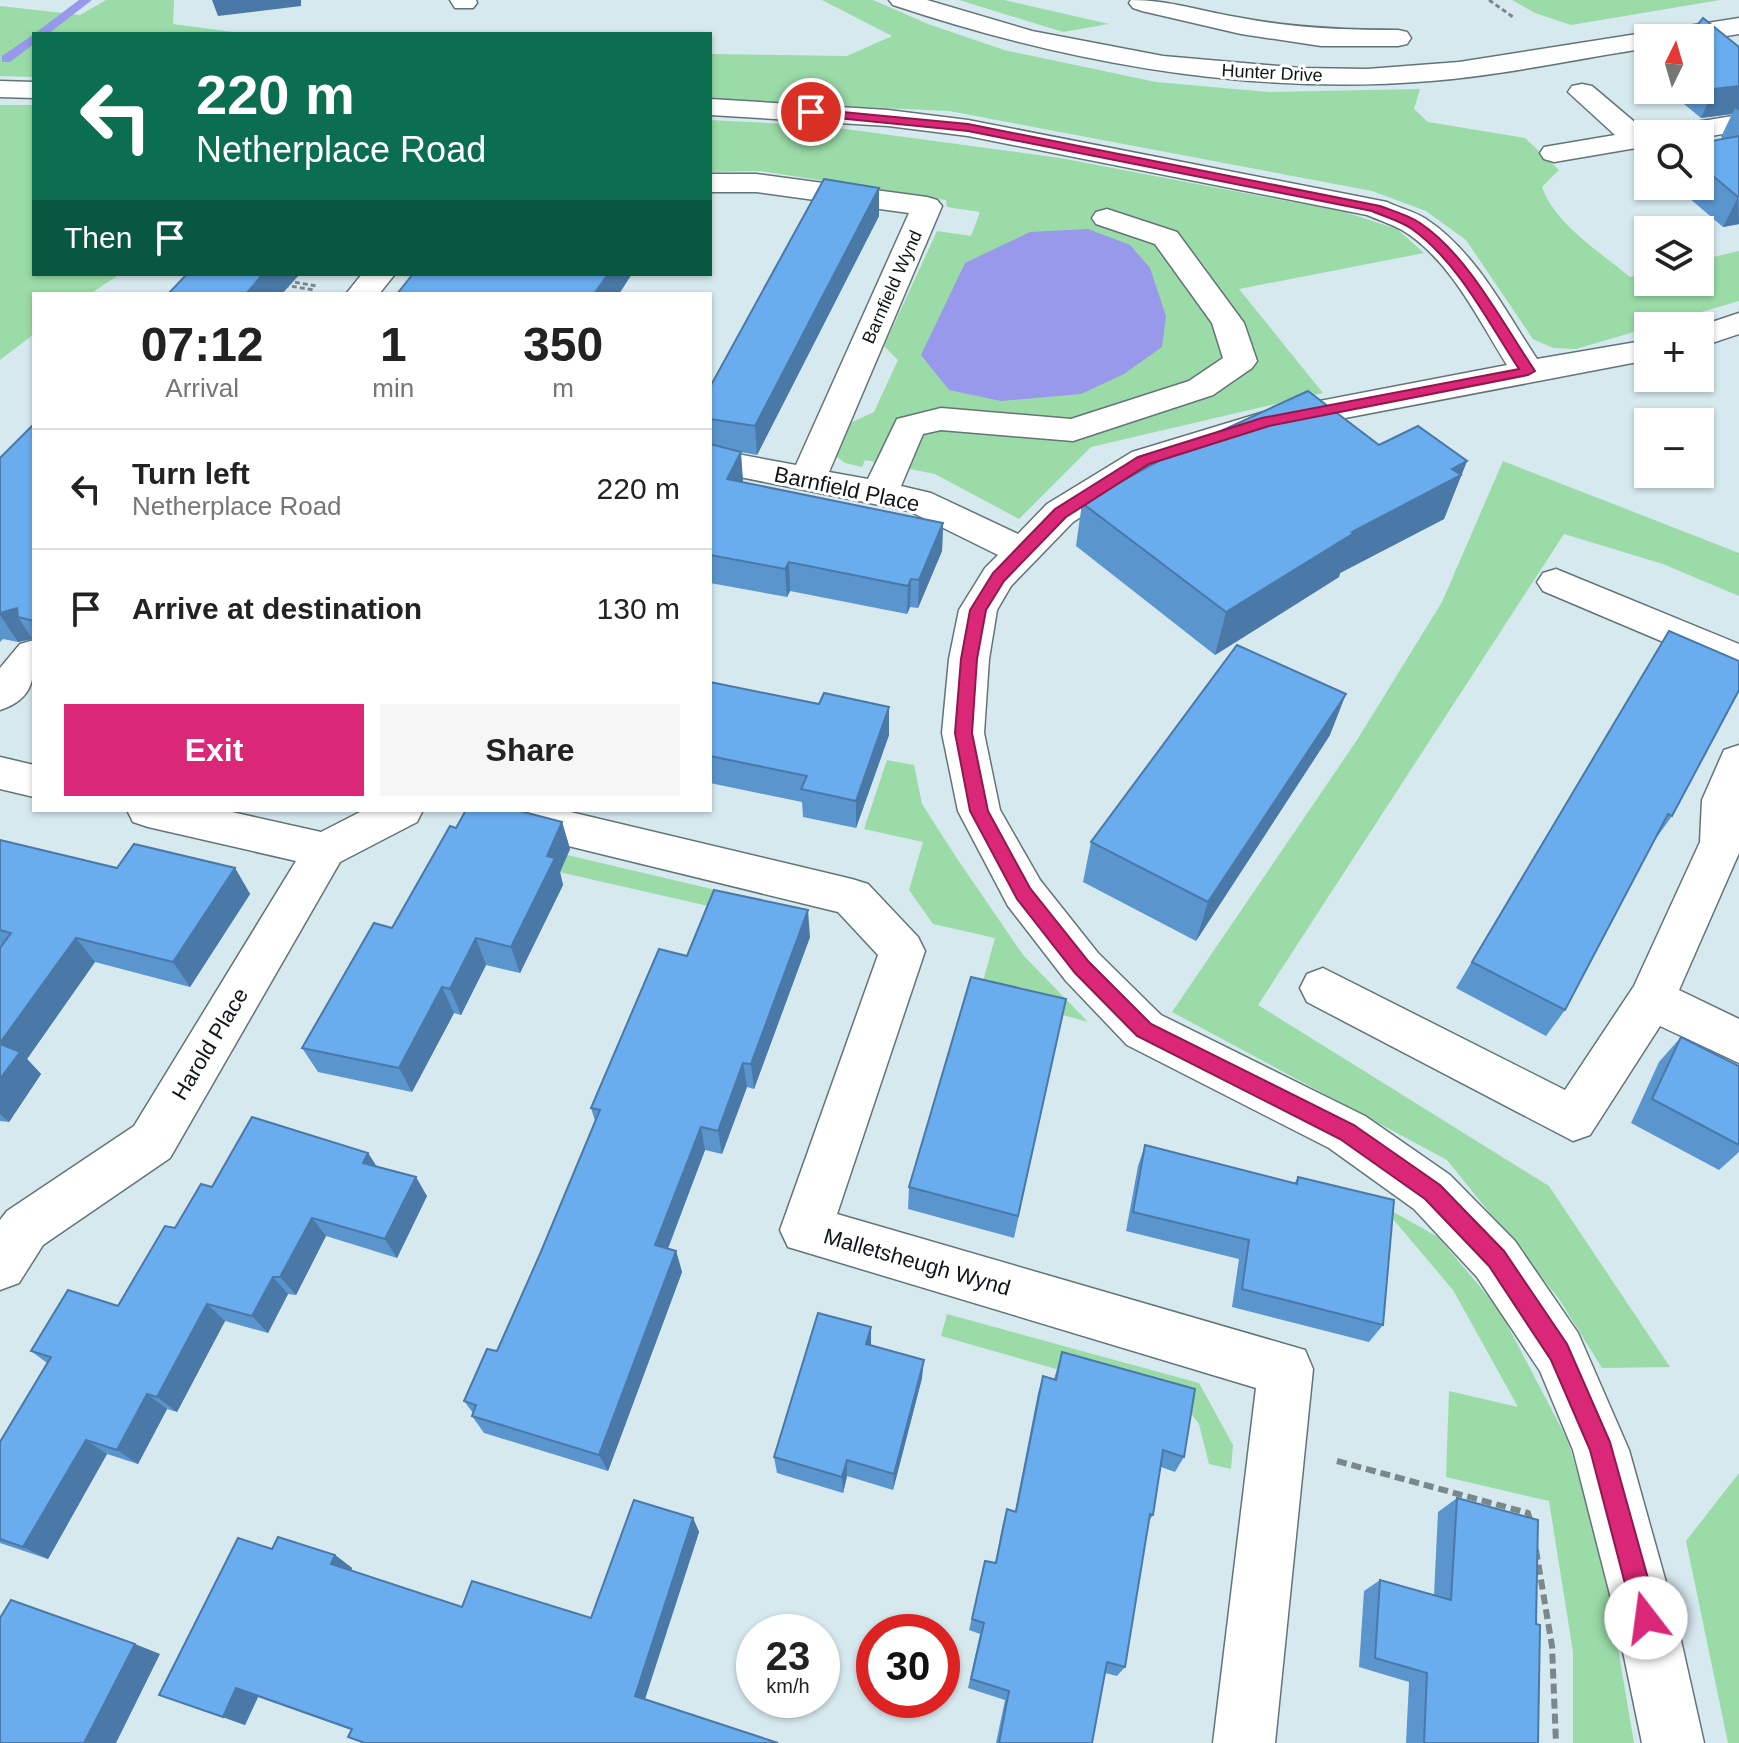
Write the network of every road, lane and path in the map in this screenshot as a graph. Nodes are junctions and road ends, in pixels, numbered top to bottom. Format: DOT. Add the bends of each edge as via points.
graph roads {
  1 [pos="902,0"];
  2 [pos="1143,2"];
  3 [pos="1737,29"];
  4 [pos="1714,32"];
  5 [pos="1398,38"];
  6 [pos="1634,42"];
  7 [pos="1113,54"];
  8 [pos="0,89"];
  9 [pos="32,90"];
  10 [pos="1582,92"];
  11 [pos="712,107"];
  12 [pos="1739,123"];
  13 [pos="1714,127"];
  14 [pos="1634,132"];
  15 [pos="1634,139"];
  16 [pos="1554,153"];
  17 [pos="712,183"];
  18 [pos="1107,218"];
  19 [pos="377,276"];
  20 [pos="323,292"];
  21 [pos="349,292"];
  22 [pos="364,292"];
  23 [pos="1739,323"];
  24 [pos="1714,332"];
  25 [pos="1634,352"];
  26 [pos="1528,371"];
  27 [pos="712,460"];
  28 [pos="808,479"];
  29 [pos="880,493"];
  30 [pos="1022,551"];
  31 [pos="1556,582"];
  32 [pos="32,656"];
  33 [pos="1739,660"];
  34 [pos="0,695"];
  35 [pos="1739,761"];
  36 [pos="0,773"];
  37 [pos="32,781"];
  38 [pos="157,812"];
  39 [pos="398,812"];
  40 [pos="499,812"];
  41 [pos="1730,846"];
  42 [pos="325,850"];
  43 [pos="1323,988"];
  44 [pos="1652,999"];
  45 [pos="1739,1042"];
  46 [pos="0,1265"];
  47 [pos="1277,1444"];
  48 [pos="1531,1528"];
  49 [pos="1535,1543"];
  50 [pos="1244,1743"];
  51 [pos="1556,1743"];
  52 [pos="1673,1743"];
  1 -- 7 [label="street, Hunter Drive" via="993,30"];
  2 -- 5 [label="street" via="1241,26 1321,38"];
  2 -- 7 [label="street"];
  3 -- 4 [label="street"];
  6 -- 7 [label="street, Hunter Drive" via="1433,73 1355,77 1192,69"];
  8 -- 9 [label="street"];
  10 -- 14 [label="street"];
  11 -- 26 [label="street" via="968,128 1376,208 1414,224 1434,240"];
  12 -- 13 [label="street"];
  15 -- 16 [label="street"];
  17 -- 28 [label="street, Barnfield Wynd" via="756,183 927,206"];
  18 -- 29 [label="street" via="1166,238 1228,323 1240,361 1201,388 1073,430 941,419 909,427"];
  19 -- 22 [label="street"];
  20 -- 21 [label="path" via="277,281"];
  23 -- 24 [label="street"];
  25 -- 26 [label="street"];
  26 -- 30 [label="street" via="1267,422 1144,460 1060,513"];
  27 -- 28 [label="street, Barnfield Place"];
  28 -- 29 [label="street, Barnfield Place"];
  29 -- 30 [label="street, Barnfield Place" via="918,501"];
  30 -- 52 [label="street" via="978,610 963,733 979,811 1009,866 1082,967 1144,1030 1347,1132 1432,1192 1496,1259 1559,1352 1601,1450"];
  31 -- 33 [label="street"];
  32 -- 34 [label="street"];
  35 -- 41 [label="street" via="1723,800"];
  36 -- 37 [label="street"];
  38 -- 42 [label="street"];
  39 -- 42 [label="street"];
  40 -- 47 [label="street, Malletsheugh Wynd" via="852,897 902,951 806,1230 1286,1369"];
  41 -- 44 [label="street"];
  42 -- 46 [label="street, Harold Place" via="152,1142 25,1228"];
  43 -- 44 [label="street" via="1573,1119"];
  44 -- 45 [label="street"];
  47 -- 48 [label="path" via="1528,1513"];
  47 -- 50 [label="street, Malletsheugh Wynd"];
  49 -- 51 [label="path" via="1548,1604"];
}
